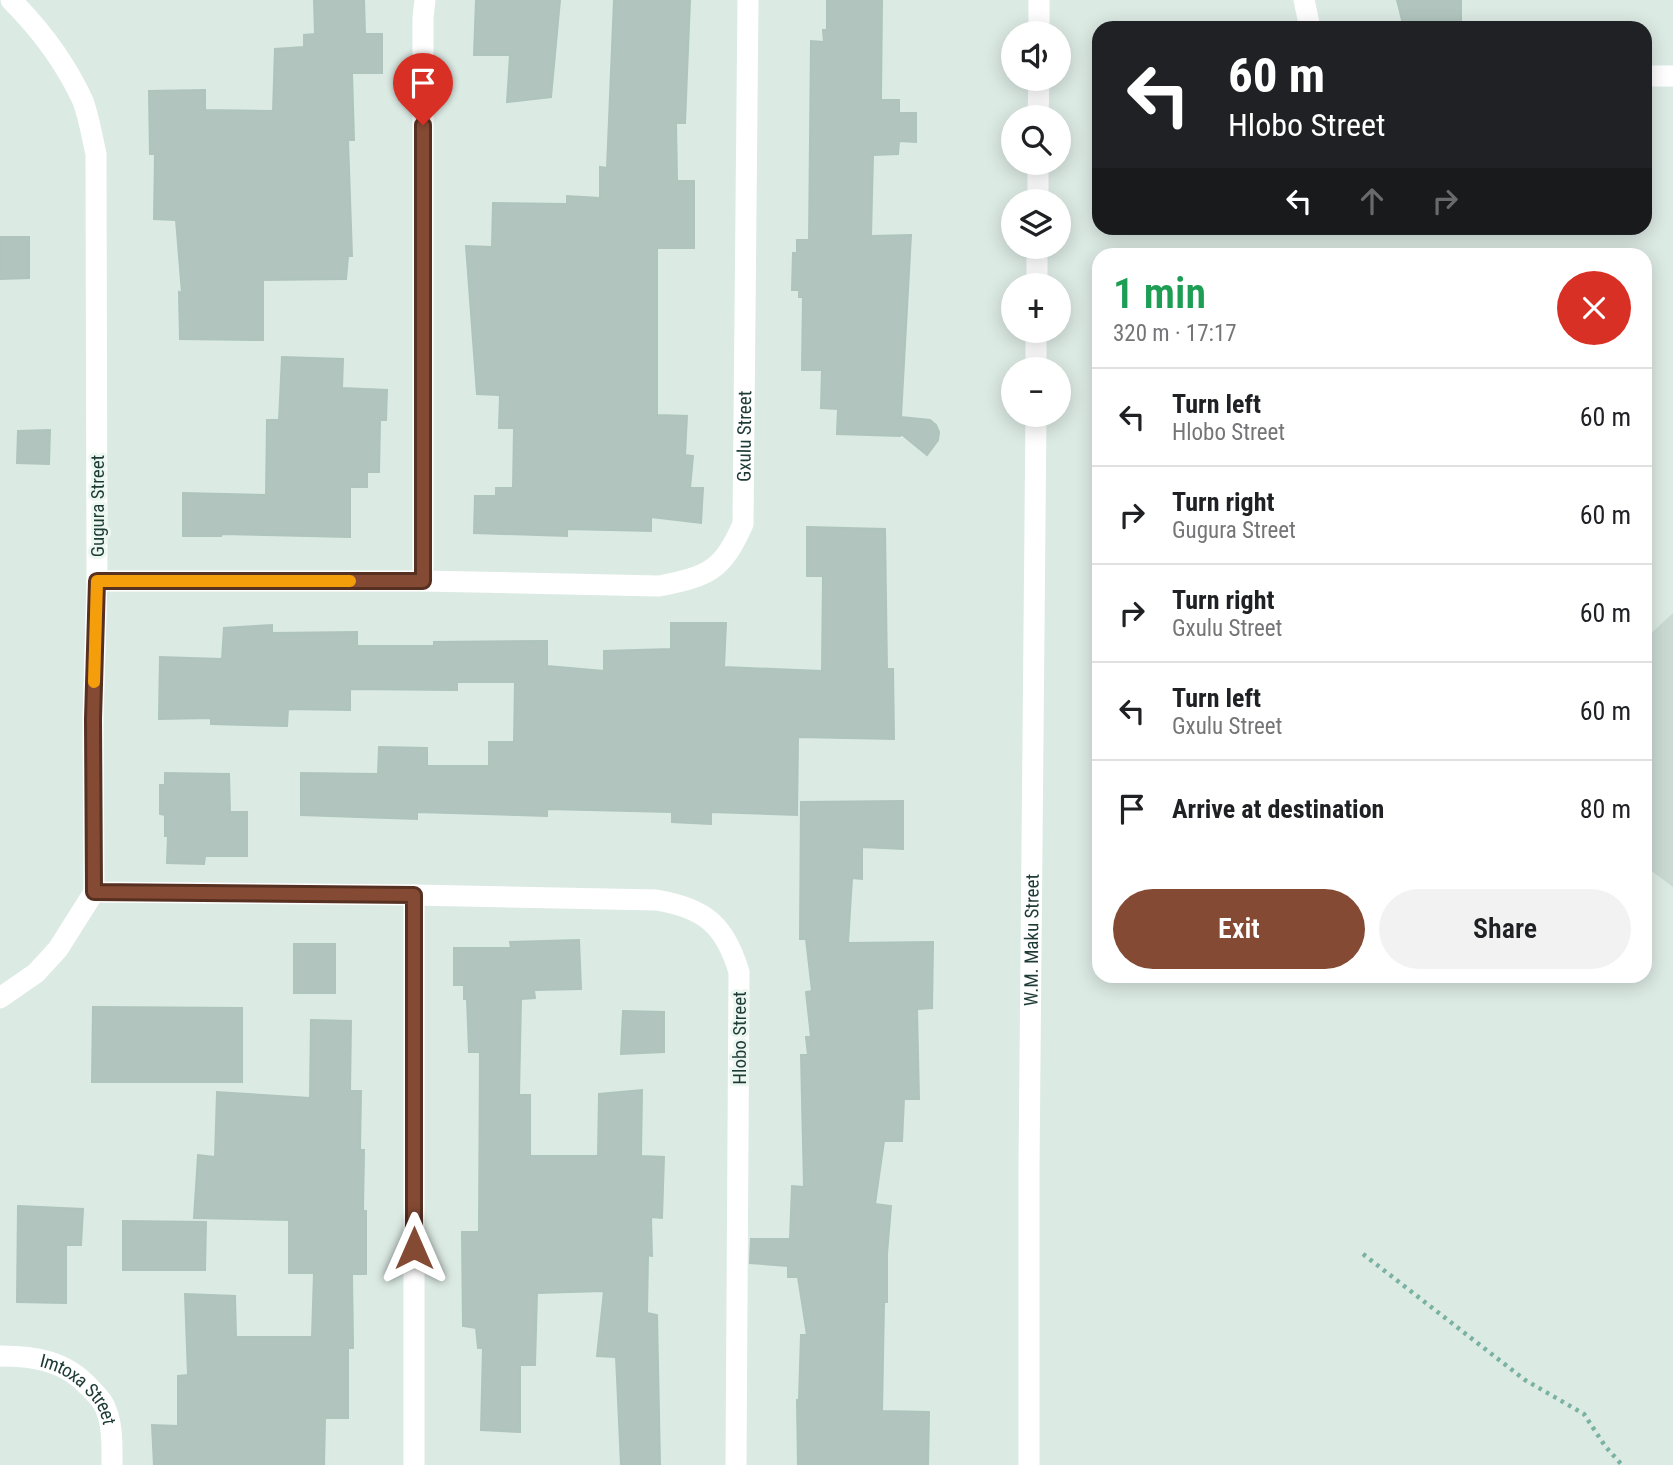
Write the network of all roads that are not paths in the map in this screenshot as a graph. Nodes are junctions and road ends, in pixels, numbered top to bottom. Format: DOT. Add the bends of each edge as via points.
graph roads {
  1 [pos="11,0"];
  2 [pos="425,0"];
  3 [pos="748,0"];
  4 [pos="1039,0"];
  5 [pos="1304,0"];
  6 [pos="1039,21"];
  7 [pos="1308,21"];
  8 [pos="1652,76"];
  9 [pos="1673,76"];
  10 [pos="1036,427"];
  11 [pos="97,581"];
  12 [pos="423,581"];
  13 [pos="94,892"];
  14 [pos="414,895"];
  15 [pos="0,998"];
  16 [pos="0,1356"];
  17 [pos="112,1465"];
  18 [pos="414,1465"];
  19 [pos="736,1465"];
  20 [pos="1029,1465"];
  1 -- 11 [label="street, Gugura Street" via="69,74 84,104 96,154"];
  2 -- 12 [label="street"];
  3 -- 12 [label="street, Gxulu Street" via="743,524 732,550 715,568 659,586"];
  4 -- 6 [label="street"];
  5 -- 7 [label="street"];
  8 -- 9 [label="street"];
  10 -- 20 [label="street, W.M. Maku Street"];
  11 -- 12 [label="street, Gxulu Street"];
  11 -- 13 [label="street, Gugura Street"];
  13 -- 14 [label="street, Hlobo Street"];
  13 -- 15 [label="street" via="58,949 36,973"];
  14 -- 18 [label="street"];
  14 -- 19 [label="street, Hlobo Street" via="682,904 703,914 732,947 740,994"];
  16 -- 17 [label="street, Imtoxa Street" via="41,1358 65,1367 86,1383 104,1404 111,1426"];
}
